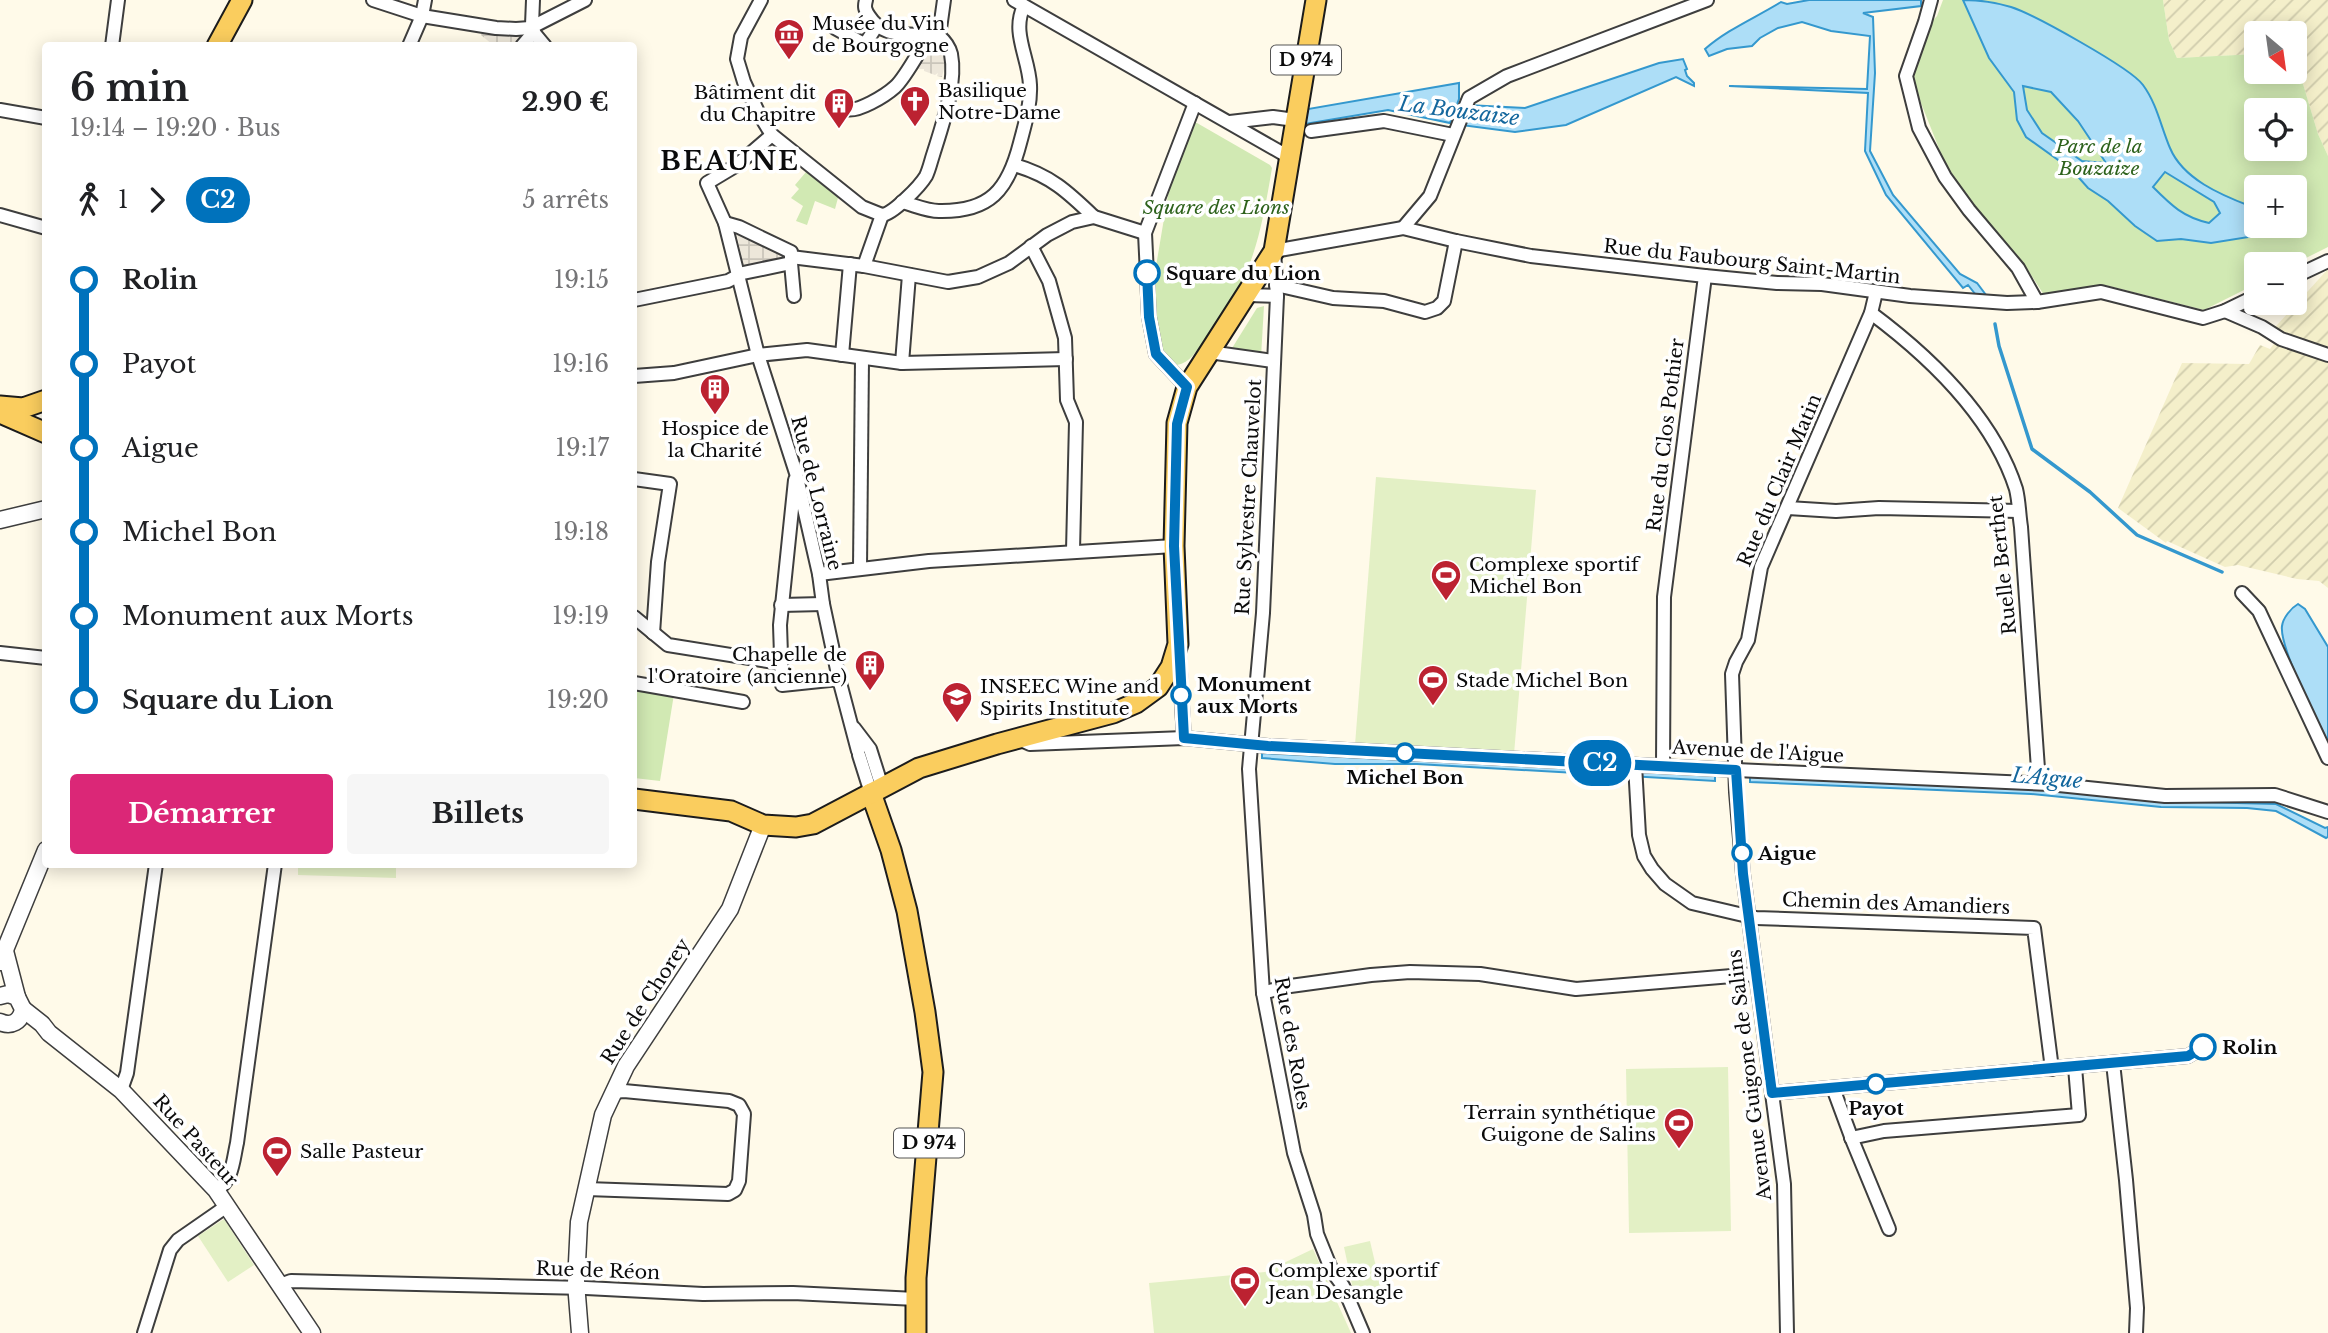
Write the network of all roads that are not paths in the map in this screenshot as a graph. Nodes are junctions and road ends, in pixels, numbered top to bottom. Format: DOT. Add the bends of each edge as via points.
graph roads {
  1 [pos="118,0"];
  2 [pos="242,0"];
  3 [pos="373,0"];
  4 [pos="425,0"];
  5 [pos="533,0"];
  6 [pos="585,0"];
  7 [pos="761,0"];
  8 [pos="866,0"];
  9 [pos="944,0"];
  10 [pos="1316,0"];
  11 [pos="1707,0"];
  12 [pos="1019,3"];
  13 [pos="1931,3"];
  14 [pos="422,16"];
  15 [pos="876,27"];
  16 [pos="532,28"];
  17 [pos="835,28"];
  18 [pos="934,36"];
  19 [pos="113,42"];
  20 [pos="218,42"];
  21 [pos="411,42"];
  22 [pos="524,42"];
  23 [pos="542,42"];
  24 [pos="1195,103"];
  25 [pos="846,108"];
  26 [pos="0,110"];
  27 [pos="42,117"];
  28 [pos="1229,123"];
  29 [pos="1303,126"];
  30 [pos="772,135"];
  31 [pos="1453,135"];
  32 [pos="1289,157"];
  33 [pos="1014,165"];
  34 [pos="902,202"];
  35 [pos="0,215"];
  36 [pos="882,215"];
  37 [pos="1094,217"];
  38 [pos="725,223"];
  39 [pos="42,227"];
  40 [pos="1403,228"];
  41 [pos="1145,233"];
  42 [pos="1456,242"];
  43 [pos="1031,246"];
  44 [pos="1275,251"];
  45 [pos="791,260"];
  46 [pos="2328,261"];
  47 [pos="850,264"];
  48 [pos="864,266"];
  49 [pos="2307,271"];
  50 [pos="737,275"];
  51 [pos="909,275"];
  52 [pos="1705,276"];
  53 [pos="1277,290"];
  54 [pos="1876,292"];
  55 [pos="1248,295"];
  56 [pos="794,296"];
  57 [pos="637,299"];
  58 [pos="2036,302"];
  59 [pos="2244,302"];
  60 [pos="2225,311"];
  61 [pos="1871,313"];
  62 [pos="1209,352"];
  63 [pos="758,355"];
  64 [pos="842,355"];
  65 [pos="2328,355"];
  66 [pos="862,359"];
  67 [pos="1066,359"];
  68 [pos="1273,361"];
  69 [pos="902,363"];
  70 [pos="637,376"];
  71 [pos="1187,387"];
  72 [pos="42,401"];
  73 [pos="0,406"];
  74 [pos="0,413"];
  75 [pos="42,431"];
  76 [pos="796,473"];
  77 [pos="637,479"];
  78 [pos="1788,508"];
  79 [pos="42,510"];
  80 [pos="2019,511"];
  81 [pos="0,520"];
  82 [pos="1174,546"];
  83 [pos="1073,551"];
  84 [pos="860,568"];
  85 [pos="819,574"];
  86 [pos="2242,593"];
  87 [pos="823,604"];
  88 [pos="781,605"];
  89 [pos="637,620"];
  90 [pos="653,633"];
  91 [pos="0,653"];
  92 [pos="42,658"];
  93 [pos="780,663"];
  94 [pos="839,678"];
  95 [pos="637,684"];
  96 [pos="1172,684"];
  97 [pos="743,702"];
  98 [pos="850,722"];
  99 [pos="1017,738"];
  100 [pos="1184,738"];
  101 [pos="1251,745"];
  102 [pos="2328,758"];
  103 [pos="1663,766"];
  104 [pos="1635,771"];
  105 [pos="1736,777"];
  106 [pos="2039,783"];
  107 [pos="880,795"];
  108 [pos="637,799"];
  109 [pos="2328,812"];
  110 [pos="813,824"];
  111 [pos="763,825"];
  112 [pos="883,828"];
  113 [pos="42,860"];
  114 [pos="155,868"];
  115 [pos="274,868"];
  116 [pos="1749,917"];
  117 [pos="3,957"];
  118 [pos="1756,974"];
  119 [pos="1263,993"];
  120 [pos="0,996"];
  121 [pos="20,1003"];
  122 [pos="4,1026"];
  123 [pos="49,1033"];
  124 [pos="2203,1047"];
  125 [pos="2113,1063"];
  126 [pos="2076,1067"];
  127 [pos="2052,1069"];
  128 [pos="1833,1088"];
  129 [pos="121,1090"];
  130 [pos="614,1092"];
  131 [pos="1772,1093"];
  132 [pos="1851,1138"];
  133 [pos="587,1189"];
  134 [pos="216,1190"];
  135 [pos="227,1206"];
  136 [pos="1889,1229"];
  137 [pos="280,1285"];
  138 [pos="576,1288"];
  139 [pos="916,1298"];
  140 [pos="144,1333"];
  141 [pos="312,1333"];
  142 [pos="580,1333"];
  143 [pos="916,1333"];
  144 [pos="1363,1333"];
  145 [pos="1787,1333"];
  146 [pos="2136,1333"];
  1 -- 19 [label="street"];
  2 -- 20 [label="main road"];
  3 -- 14 [label="street"];
  4 -- 14 [label="street"];
  5 -- 16 [label="street"];
  6 -- 16 [label="street"];
  7 -- 30 [label="street" via="741,37 737,59"];
  8 -- 15 [label="street" via="866,11"];
  9 -- 18 [label="street"];
  10 -- 29 [label="main road, D 974"];
  11 -- 31 [label="street" via="1507,76 1469,98"];
  12 -- 24 [label="street"];
  12 -- 33 [label="street" via="1019,32 1030,83 1028,116"];
  13 -- 58 [label="street" via="1906,76 1919,128 1945,177 2018,268"];
  14 -- 16 [label="street" via="496,28"];
  14 -- 21 [label="street"];
  15 -- 17 [label="street" via="862,43"];
  15 -- 18 [label="street"];
  16 -- 22 [label="street"];
  16 -- 23 [label="street"];
  18 -- 25 [label="street" via="895,87 860,108"];
  18 -- 34 [label="street" via="947,43 951,55 947,109 926,176"];
  24 -- 28 [label="street"];
  24 -- 41 [label="street"];
  26 -- 27 [label="street"];
  28 -- 29 [label="street" via="1273,117"];
  28 -- 32 [label="street"];
  29 -- 31 [label="street" via="1384,121"];
  29 -- 32 [label="main road, D 974"];
  30 -- 36 [label="street" via="862,207"];
  30 -- 38 [label="street, Rue de Lorraine" via="707,183"];
  31 -- 40 [label="street" via="1430,196"];
  32 -- 44 [label="main road, D 974"];
  33 -- 34 [label="street" via="992,197 978,206 937,211"];
  33 -- 37 [label="street" via="1065,189"];
  34 -- 36 [label="street"];
  35 -- 39 [label="street"];
  36 -- 48 [label="street"];
  37 -- 41 [label="street"];
  37 -- 43 [label="street" via="1072,222"];
  38 -- 45 [label="street" via="791,252"];
  38 -- 50 [label="street, Rue de Lorraine"];
  40 -- 42 [label="street, Rue du Faubourg Saint-Martin"];
  40 -- 44 [label="street, Rue du Faubourg Saint-Martin"];
  41 -- 71 [label="street" via="1149,317 1156,354"];
  42 -- 52 [label="street, Rue du Faubourg Saint-Martin" via="1531,256"];
  42 -- 53 [label="street" via="1444,301 1425,312 1384,302"];
  43 -- 51 [label="street" via="978,277 948,282"];
  43 -- 67 [label="street" via="1049,282 1065,338"];
  44 -- 53 [label="street, Rue Sylvestre Chauvelot"];
  44 -- 55 [label="main road, D 974"];
  45 -- 47 [label="street"];
  45 -- 50 [label="street"];
  45 -- 56 [label="street"];
  46 -- 49 [label="street"];
  47 -- 48 [label="street"];
  47 -- 64 [label="street"];
  48 -- 51 [label="street"];
  50 -- 57 [label="street" via="728,281"];
  50 -- 63 [label="street, Rue de Lorraine"];
  51 -- 69 [label="street"];
  52 -- 54 [label="street, Rue du Faubourg Saint-Martin"];
  52 -- 103 [label="street, Rue du Clos Pothier" via="1664,597"];
  53 -- 55 [label="street"];
  53 -- 68 [label="street, Rue Sylvestre Chauvelot"];
  54 -- 58 [label="street, Rue du Faubourg Saint-Martin"];
  54 -- 61 [label="street, Rue du Clair Matin"];
  55 -- 62 [label="main road, D 974"];
  58 -- 60 [label="street, Rue du Faubourg Saint-Martin" via="2101,292 2203,318"];
  59 -- 60 [label="street"];
  60 -- 65 [label="street" via="2281,339"];
  61 -- 78 [label="street, Rue du Clair Matin"];
  61 -- 80 [label="street, Ruelle Berthet" via="1966,400 1993,440 2017,492"];
  62 -- 68 [label="street"];
  62 -- 71 [label="main road, D 974"];
  63 -- 64 [label="street" via="807,350"];
  63 -- 70 [label="street" via="674,373"];
  63 -- 76 [label="street, Rue de Lorraine"];
  64 -- 66 [label="street"];
  66 -- 69 [label="street"];
  66 -- 84 [label="street"];
  67 -- 69 [label="street"];
  67 -- 83 [label="street" via="1067,400 1076,422"];
  68 -- 101 [label="street, Rue Sylvestre Chauvelot" via="1263,613"];
  71 -- 82 [label="main road, D 974" via="1177,424"];
  72 -- 73 [label="main road" via="23,408"];
  74 -- 75 [label="main road"];
  76 -- 85 [label="street, Rue de Lorraine"];
  76 -- 88 [label="street"];
  77 -- 90 [label="street" via="670,484"];
  78 -- 80 [label="street"];
  78 -- 105 [label="street, Rue du Clair Matin" via="1758,578 1748,640 1732,674"];
  79 -- 81 [label="street"];
  80 -- 106 [label="street, Ruelle Berthet"];
  82 -- 83 [label="street"];
  82 -- 96 [label="main road, D 974" via="1178,644 1171,667"];
  83 -- 84 [label="street"];
  84 -- 85 [label="street"];
  85 -- 87 [label="street, Rue de Lorraine"];
  86 -- 102 [label="street" via="2259,611"];
  87 -- 88 [label="street"];
  87 -- 94 [label="street, Rue de Lorraine"];
  88 -- 93 [label="street"];
  89 -- 90 [label="street"];
  90 -- 93 [label="street" via="668,645"];
  91 -- 92 [label="street"];
  93 -- 94 [label="street" via="782,685"];
  94 -- 98 [label="street, Rue de Lorraine"];
  95 -- 97 [label="street"];
  96 -- 99 [label="main road, D 974" via="1126,709"];
  96 -- 100 [label="street"];
  98 -- 107 [label="street, Rue de Lorraine" via="858,753"];
  98 -- 107 [label="street, Rue de Lorraine" via="870,750"];
  99 -- 100 [label="street, Avenue de l'Aigue" via="1030,744"];
  99 -- 107 [label="main road, D 974" via="933,763 907,774"];
  100 -- 101 [label="street, Avenue de l'Aigue"];
  101 -- 104 [label="street, Avenue de l'Aigue"];
  101 -- 119 [label="street, Rue des Roles"];
  103 -- 104 [label="street, Avenue de l'Aigue"];
  103 -- 105 [label="street, Avenue de l'Aigue"];
  104 -- 116 [label="street, Chemin des Amandiers" via="1641,845 1652,869 1692,903"];
  105 -- 106 [label="street, Avenue de l'Aigue"];
  105 -- 116 [label="street, Avenue Guigone de Salins"];
  106 -- 109 [label="street, Avenue de l'Aigue" via="2165,796 2275,796"];
  107 -- 110 [label="main road"];
  107 -- 112 [label="main road, D 974"];
  108 -- 111 [label="main road" via="731,811"];
  110 -- 111 [label="main road"];
  110 -- 112 [label="main road" via="856,815"];
  111 -- 130 [label="street, Rue de Chorey" via="730,909 626,1066"];
  112 -- 139 [label="main road, D 974" via="907,911 933,1072"];
  113 -- 117 [label="street"];
  114 -- 129 [label="street"];
  115 -- 134 [label="street" via="237,1143 229,1178"];
  116 -- 118 [label="street, Avenue Guigone de Salins"];
  116 -- 127 [label="street, Chemin des Amandiers" via="2034,928"];
  117 -- 121 [label="street"];
  118 -- 119 [label="street" via="1576,989 1480,974 1410,972"];
  118 -- 131 [label="street, Avenue Guigone de Salins"];
  119 -- 144 [label="street, Rue des Roles" via="1294,1153 1317,1234"];
  120 -- 121 [label="street" via="8,994"];
  121 -- 122 [label="street" via="20,1019"];
  121 -- 123 [label="street, Rue Pasteur"];
  122 -- 123 [label="street, Rue Pasteur"];
  123 -- 129 [label="street, Rue Pasteur"];
  124 -- 125 [label="street" via="2188,1056"];
  125 -- 126 [label="street"];
  125 -- 146 [label="street"];
  126 -- 127 [label="street"];
  126 -- 132 [label="street" via="2079,1115 1884,1131"];
  127 -- 128 [label="street"];
  128 -- 131 [label="street"];
  128 -- 132 [label="street"];
  129 -- 134 [label="street, Rue Pasteur"];
  130 -- 133 [label="street, Rue de Chorey" via="603,1115"];
  130 -- 133 [label="street" via="739,1105 744,1114 738,1186 728,1194"];
  131 -- 145 [label="street, Avenue Guigone de Salins" via="1784,1184"];
  132 -- 136 [label="street"];
  133 -- 138 [label="street, Rue de Chorey" via="579,1222"];
  134 -- 135 [label="street, Rue Pasteur"];
  135 -- 137 [label="street, Rue Pasteur"];
  135 -- 140 [label="street" via="170,1250"];
  137 -- 138 [label="street, Rue de Réon" via="291,1281"];
  137 -- 141 [label="street, Rue Pasteur"];
  138 -- 139 [label="street, Rue de Réon"];
  138 -- 142 [label="street, Rue de Chorey"];
  139 -- 143 [label="main road, D 974"];
}
